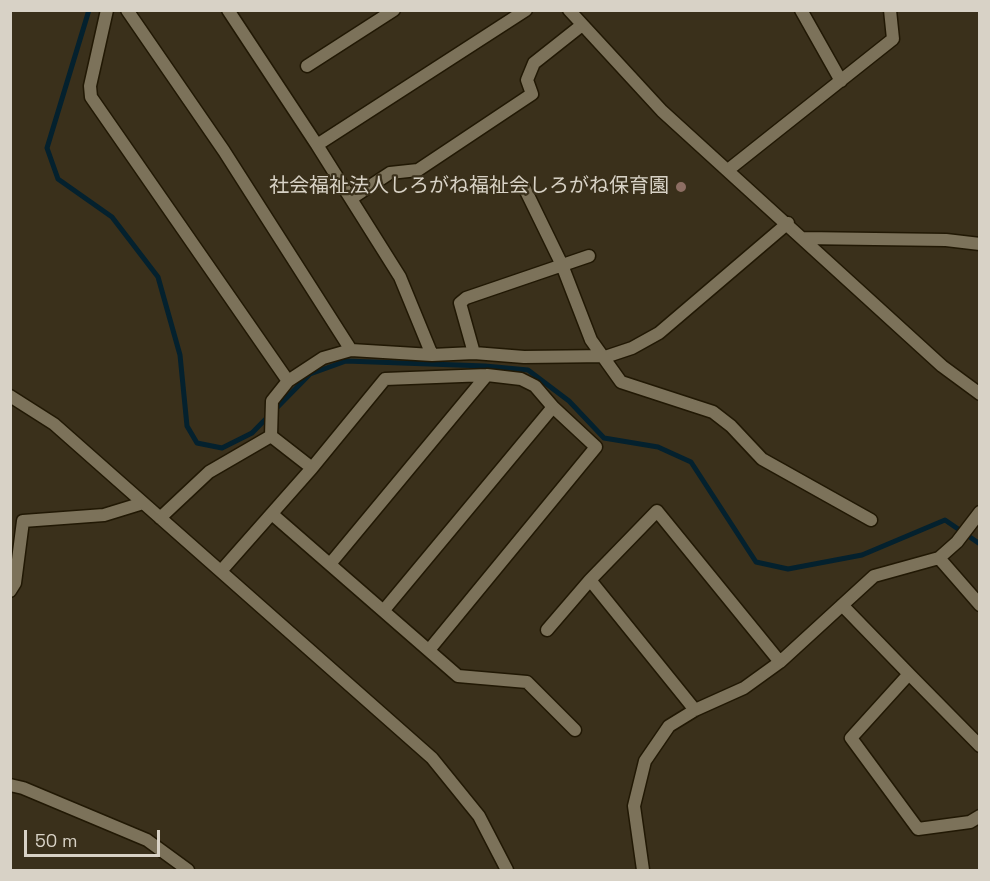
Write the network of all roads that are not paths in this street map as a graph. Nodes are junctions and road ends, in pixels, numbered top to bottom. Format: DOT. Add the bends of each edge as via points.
graph roads {
  1 [pos="107,10"];
  2 [pos="127,10"];
  3 [pos="228,10"];
  4 [pos="394,10"];
  5 [pos="526,10"];
  6 [pos="569,10"];
  7 [pos="801,10"];
  8 [pos="890,10"];
  9 [pos="582,25"];
  10 [pos="308,66"];
  11 [pos="841,81"];
  12 [pos="317,145"];
  13 [pos="728,170"];
  14 [pos="524,187"];
  15 [pos="352,198"];
  16 [pos="788,223"];
  17 [pos="803,238"];
  18 [pos="980,244"];
  19 [pos="589,256"];
  20 [pos="562,265"];
  21 [pos="351,350"];
  22 [pos="474,353"];
  23 [pos="432,355"];
  24 [pos="601,356"];
  25 [pos="487,375"];
  26 [pos="288,381"];
  27 [pos="980,394"];
  28 [pos="10,396"];
  29 [pos="554,407"];
  30 [pos="271,436"];
  31 [pos="312,468"];
  32 [pos="143,503"];
  33 [pos="978,513"];
  34 [pos="272,514"];
  35 [pos="160,518"];
  36 [pos="871,520"];
  37 [pos="939,558"];
  38 [pos="330,564"];
  39 [pos="221,572"];
  40 [pos="590,580"];
  41 [pos="10,591"];
  42 [pos="842,605"];
  43 [pos="980,605"];
  44 [pos="384,610"];
  45 [pos="547,630"];
  46 [pos="429,650"];
  47 [pos="780,662"];
  48 [pos="909,674"];
  49 [pos="695,710"];
  50 [pos="575,730"];
  51 [pos="980,746"];
  52 [pos="10,785"];
  53 [pos="980,816"];
  54 [pos="188,870"];
  55 [pos="507,870"];
  56 [pos="643,870"];
  1 -- 26 [label="street" via="91,97"];
  2 -- 21 [label="street" via="224,151"];
  3 -- 12 [label="street"];
  4 -- 10 [label="street"];
  5 -- 12 [label="street"];
  6 -- 9 [label="street"];
  7 -- 11 [label="street"];
  8 -- 11 [label="street" via="893,39"];
  9 -- 13 [label="street" via="662,111"];
  9 -- 15 [label="street" via="534,63 527,80 532,94 418,170 390,173"];
  11 -- 13 [label="street"];
  12 -- 15 [label="street"];
  13 -- 16 [label="street"];
  14 -- 20 [label="street"];
  15 -- 23 [label="street" via="400,276"];
  16 -- 17 [label="street"];
  16 -- 24 [label="street" via="659,333 632,348"];
  17 -- 18 [label="street"];
  17 -- 27 [label="street" via="942,366"];
  19 -- 20 [label="street"];
  20 -- 22 [label="street" via="460,303"];
  20 -- 24 [label="street"];
  21 -- 23 [label="street"];
  21 -- 26 [label="street" via="323,358"];
  22 -- 23 [label="street"];
  22 -- 24 [label="street"];
  24 -- 36 [label="street" via="621,382 713,412 762,459"];
  25 -- 29 [label="street" via="528,382"];
  25 -- 31 [label="street" via="385,379"];
  25 -- 38 [label="street"];
  26 -- 30 [label="street" via="272,401"];
  28 -- 32 [label="street" via="54,424"];
  29 -- 44 [label="street"];
  29 -- 46 [label="street" via="596,447"];
  30 -- 31 [label="street"];
  30 -- 35 [label="street" via="208,472"];
  31 -- 34 [label="street"];
  32 -- 35 [label="street"];
  32 -- 41 [label="street" via="104,515 23,521 15,582"];
  33 -- 37 [label="street" via="957,542"];
  34 -- 38 [label="street"];
  34 -- 39 [label="street"];
  35 -- 39 [label="street"];
  37 -- 42 [label="street" via="874,576"];
  37 -- 43 [label="street"];
  38 -- 44 [label="street"];
  39 -- 55 [label="street" via="432,758 479,816"];
  40 -- 45 [label="street"];
  40 -- 47 [label="street" via="657,511"];
  40 -- 49 [label="street"];
  42 -- 47 [label="street"];
  42 -- 48 [label="street"];
  44 -- 46 [label="street"];
  46 -- 50 [label="street" via="458,676 527,682"];
  47 -- 49 [label="street" via="744,688"];
  48 -- 51 [label="street"];
  48 -- 53 [label="street" via="851,738 918,829 970,822"];
  49 -- 56 [label="street" via="669,726 645,761 634,806"];
  52 -- 54 [label="street" via="147,840"];
}
